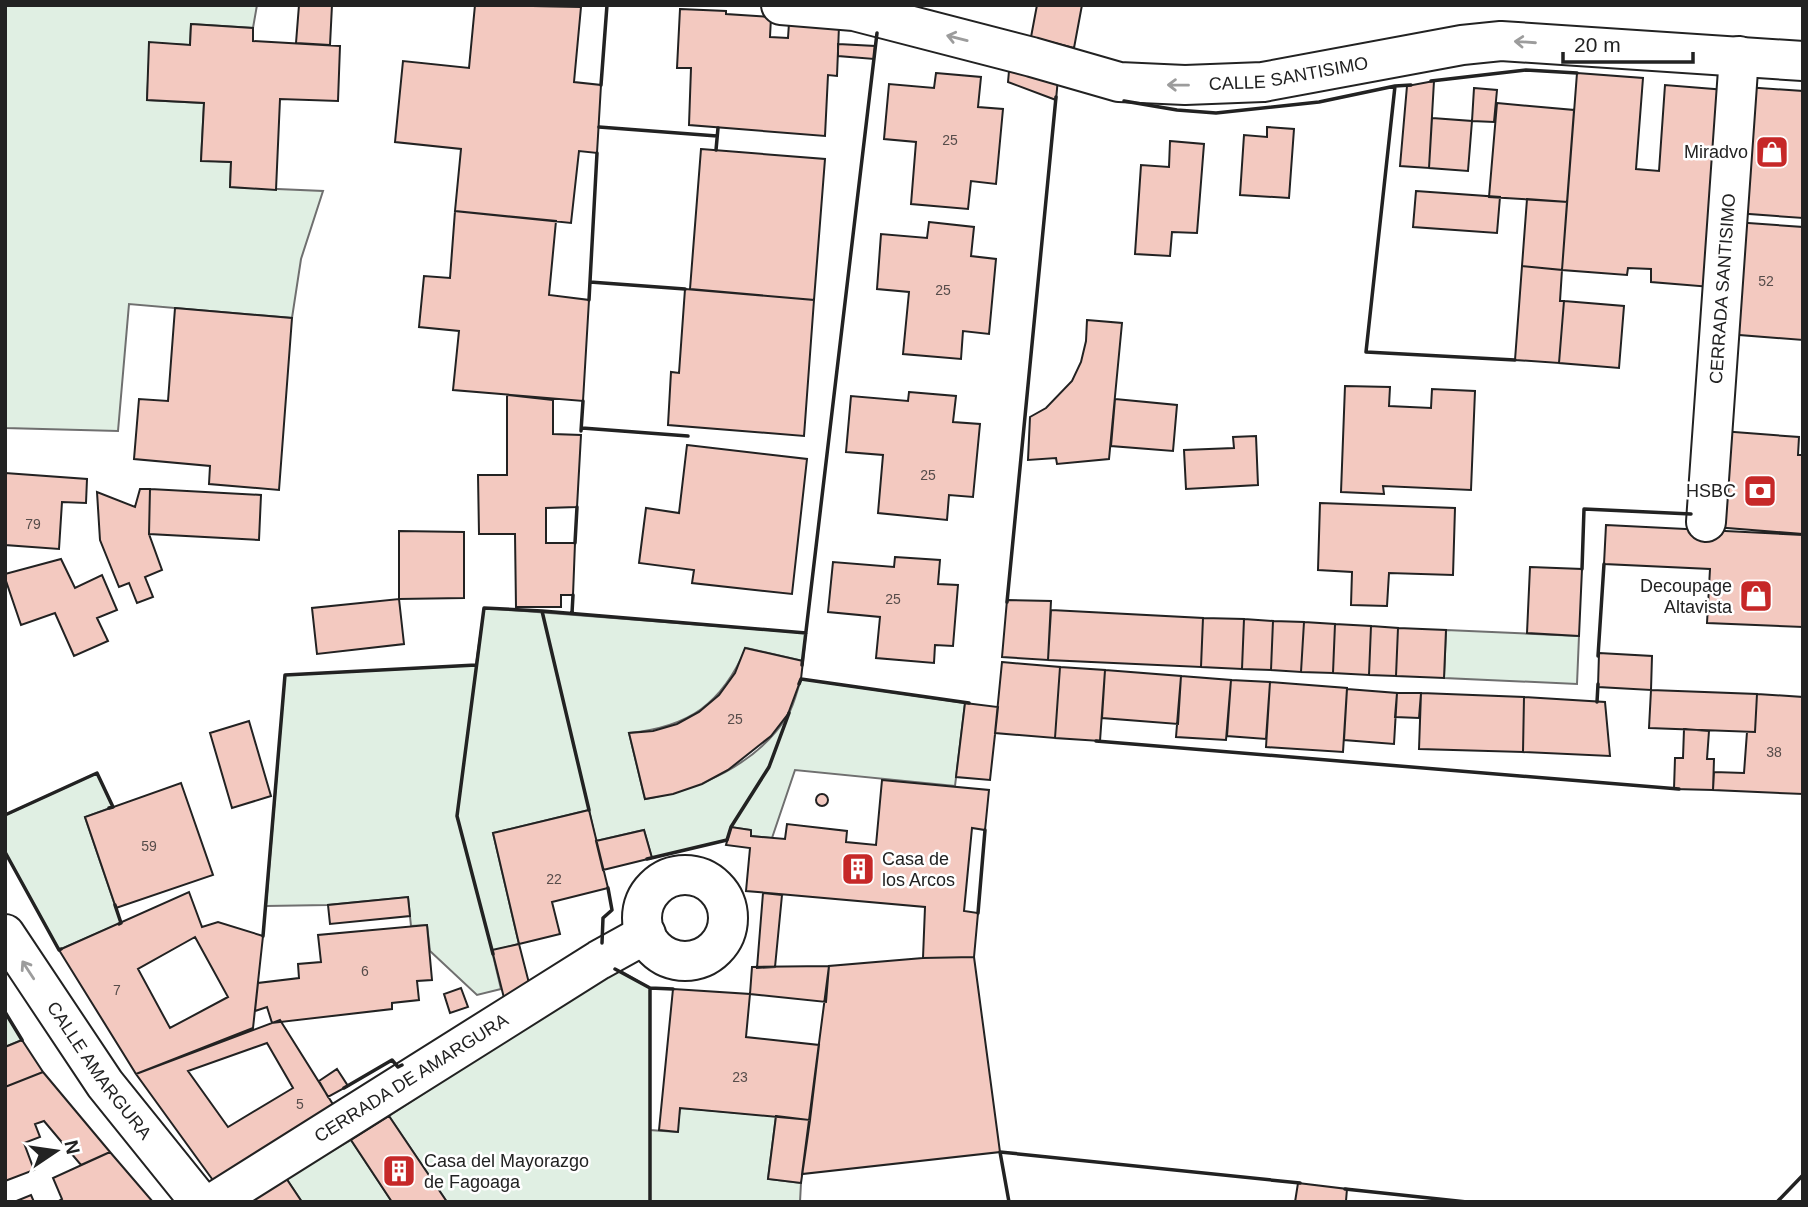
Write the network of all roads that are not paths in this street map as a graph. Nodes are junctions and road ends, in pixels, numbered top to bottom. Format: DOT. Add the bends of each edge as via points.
graph roads {
  1 [pos="781,5"];
  2 [pos="1739,56"];
  3 [pos="1803,61"];
  4 [pos="1706,522"];
  5 [pos="5,934"];
  6 [pos="646,934"];
  7 [pos="200,1202"];
  8 [pos="214,1202"];
  2 -- 1 [label="street, CALLE SANTISIMO, one-way" via="1501,41 1263,82 1119,82 853,12"];
  2 -- 3 [label="street, CALLE SANTISIMO"];
  2 -- 4 [label="street, CERRADA SANTISIMO"];
  7 -- 5 [label="street, CALLE AMARGURA, one-way" via="106,1084"];
  6 -- 8 [label="street, CERRADA DE AMARGURA"];
}
